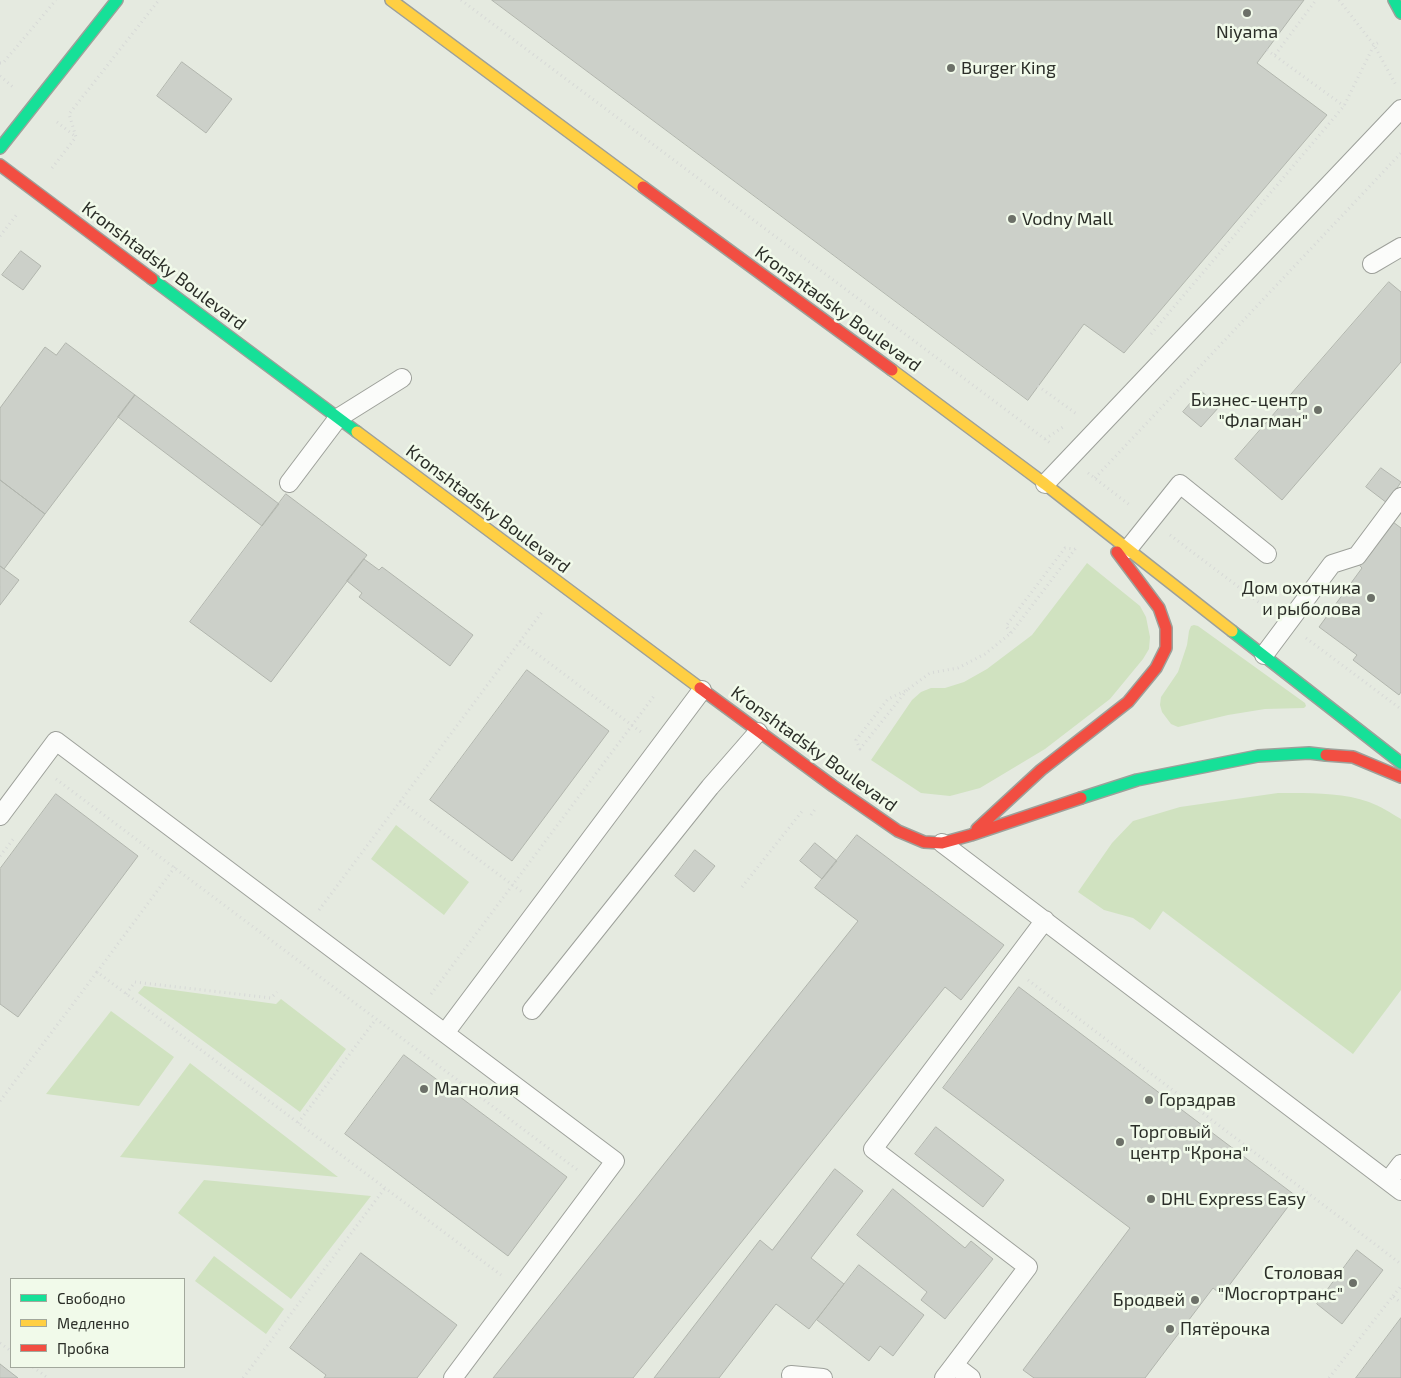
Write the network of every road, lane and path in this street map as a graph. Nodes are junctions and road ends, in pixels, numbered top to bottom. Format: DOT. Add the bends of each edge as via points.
graph roads {
  1 [pos="56,0"];
  2 [pos="117,0"];
  3 [pos="159,0"];
  4 [pos="391,0"];
  5 [pos="461,0"];
  6 [pos="1316,0"];
  7 [pos="1339,0"];
  8 [pos="1394,0"];
  9 [pos="1401,13"];
  10 [pos="1381,41"];
  11 [pos="1374,45"];
  12 [pos="1268,50"];
  13 [pos="1275,56"];
  14 [pos="0,63"];
  15 [pos="1401,94"];
  16 [pos="1344,106"];
  17 [pos="1401,109"];
  18 [pos="0,148"];
  19 [pos="1401,153"];
  20 [pos="0,165"];
  21 [pos="34,191"];
  22 [pos="0,236"];
  23 [pos="1401,247"];
  24 [pos="1372,264"];
  25 [pos="1151,334"];
  26 [pos="402,378"];
  27 [pos="1038,386"];
  28 [pos="338,418"];
  29 [pos="1073,422"];
  30 [pos="1066,426"];
  31 [pos="1044,439"];
  32 [pos="1069,458"];
  33 [pos="1095,478"];
  34 [pos="289,483"];
  35 [pos="1045,484"];
  36 [pos="1401,497"];
  37 [pos="1150,520"];
  38 [pos="1095,523"];
  39 [pos="1128,549"];
  40 [pos="1267,554"];
  41 [pos="542,612"];
  42 [pos="1288,624"];
  43 [pos="1011,633"];
  44 [pos="520,641"];
  45 [pos="1264,655"];
  46 [pos="702,690"];
  47 [pos="907,690"];
  48 [pos="654,696"];
  49 [pos="1401,710"];
  50 [pos="632,725"];
  51 [pos="758,732"];
  52 [pos="660,746"];
  53 [pos="1401,763"];
  54 [pos="38,766"];
  55 [pos="1401,777"];
  56 [pos="400,801"];
  57 [pos="803,810"];
  58 [pos="0,816"];
  59 [pos="971,835"];
  60 [pos="192,843"];
  61 [pos="942,843"];
  62 [pos="174,868"];
  63 [pos="512,885"];
  64 [pos="742,887"];
  65 [pos="540,906"];
  66 [pos="1045,920"];
  67 [pos="305,928"];
  68 [pos="287,952"];
  69 [pos="1010,966"];
  70 [pos="96,972"];
  71 [pos="277,992"];
  72 [pos="126,994"];
  73 [pos="532,1010"];
  74 [pos="418,1012"];
  75 [pos="376,1020"];
  76 [pos="445,1033"];
  77 [pos="399,1037"];
  78 [pos="0,1101"];
  79 [pos="298,1124"];
  80 [pos="1401,1164"];
  81 [pos="597,1185"];
  82 [pos="1394,1186"];
  83 [pos="385,1188"];
  84 [pos="1401,1264"];
  85 [pos="1401,1286"];
  86 [pos="520,1289"];
  87 [pos="1392,1296"];
  88 [pos="1401,1303"];
  89 [pos="33,1368"];
  90 [pos="949,1372"];
  91 [pos="792,1375"];
  92 [pos="48,1378"];
  93 [pos="242,1378"];
  94 [pos="453,1378"];
  95 [pos="823,1378"];
  96 [pos="971,1378"];
  97 [pos="1329,1378"];
  1 -- 14 [label="path"];
  2 -- 18 [label="main road"];
  3 -- 21 [label="path" via="69,114 76,137"];
  4 -- 35 [label="main road, Kronshtadsky Boulevard"];
  5 -- 31 [label="path"];
  6 -- 13 [label="path"];
  7 -- 11 [label="path"];
  8 -- 9 [label="main road"];
  10 -- 11 [label="path"];
  11 -- 15 [label="path"];
  11 -- 16 [label="path"];
  12 -- 13 [label="path"];
  13 -- 16 [label="path"];
  16 -- 25 [label="path"];
  17 -- 32 [label="lane"];
  19 -- 33 [label="path"];
  20 -- 21 [label="main road, Kronshtadsky Boulevard"];
  21 -- 22 [label="path"];
  21 -- 28 [label="main road, Kronshtadsky Boulevard"];
  23 -- 24 [label="lane"];
  26 -- 28 [label="lane"];
  27 -- 29 [label="path" via="1080,417"];
  28 -- 34 [label="lane"];
  28 -- 46 [label="main road, Kronshtadsky Boulevard"];
  30 -- 31 [label="path"];
  31 -- 32 [label="path"];
  32 -- 33 [label="path"];
  32 -- 35 [label="lane"];
  33 -- 37 [label="path"];
  35 -- 38 [label="main road, Kronshtadsky Boulevard"];
  36 -- 42 [label="lane" via="1357,556 1332,564"];
  37 -- 39 [label="lane"];
  37 -- 40 [label="lane" via="1180,484"];
  37 -- 42 [label="path"];
  38 -- 39 [label="main road, Kronshtadsky Boulevard"];
  38 -- 59 [label="main road, Kronshtadsky Boulevard" via="1159,608 1166,628 1166,648 1156,668 1128,702 1041,770"];
  39 -- 45 [label="main road, Kronshtadsky Boulevard"];
  41 -- 44 [label="path"];
  42 -- 45 [label="lane"];
  42 -- 49 [label="path"];
  43 -- 43 [label="path" via="1006,626 1065,548 1075,549"];
  43 -- 47 [label="path" via="985,654 958,668 930,673"];
  44 -- 50 [label="path"];
  44 -- 56 [label="path"];
  45 -- 53 [label="main road, Kronshtadsky Boulevard"];
  46 -- 51 [label="main road, Kronshtadsky Boulevard"];
  46 -- 52 [label="lane"];
  47 -- 47 [label="path" via="889,712 860,750 856,740 888,699"];
  48 -- 50 [label="path"];
  50 -- 52 [label="path"];
  50 -- 63 [label="path"];
  51 -- 61 [label="main road, Kronshtadsky Boulevard" via="898,831 924,842"];
  51 -- 73 [label="lane" via="710,787"];
  52 -- 65 [label="lane"];
  54 -- 58 [label="lane"];
  54 -- 60 [label="lane" via="56,741"];
  54 -- 62 [label="path"];
  55 -- 59 [label="main road, Kronshtadsky Boulevard" via="1353,758 1309,753 1258,756 1136,780"];
  56 -- 63 [label="path"];
  56 -- 67 [label="path"];
  57 -- 64 [label="path"];
  59 -- 61 [label="main road, Kronshtadsky Boulevard"];
  60 -- 62 [label="path"];
  60 -- 67 [label="lane"];
  61 -- 66 [label="lane"];
  62 -- 68 [label="path"];
  62 -- 70 [label="path"];
  63 -- 65 [label="path"];
  63 -- 74 [label="path"];
  65 -- 76 [label="lane"];
  66 -- 69 [label="lane"];
  66 -- 82 [label="lane"];
  67 -- 68 [label="path"];
  67 -- 74 [label="lane"];
  68 -- 75 [label="path"];
  69 -- 84 [label="path"];
  69 -- 90 [label="lane" via="873,1150 1028,1267"];
  70 -- 72 [label="path"];
  70 -- 78 [label="path"];
  71 -- 72 [label="path" via="271,998 136,982"];
  72 -- 79 [label="path"];
  74 -- 76 [label="lane"];
  74 -- 77 [label="path"];
  75 -- 77 [label="path"];
  75 -- 79 [label="path"];
  76 -- 81 [label="lane" via="615,1161"];
  77 -- 81 [label="path"];
  79 -- 83 [label="path"];
  80 -- 82 [label="lane"];
  81 -- 86 [label="lane"];
  83 -- 86 [label="path"];
  83 -- 93 [label="path"];
  85 -- 87 [label="path"];
  86 -- 94 [label="lane"];
  87 -- 88 [label="path"];
  87 -- 97 [label="path"];
  89 -- 92 [label="path"];
  90 -- 96 [label="lane"];
  91 -- 95 [label="lane"];
}
